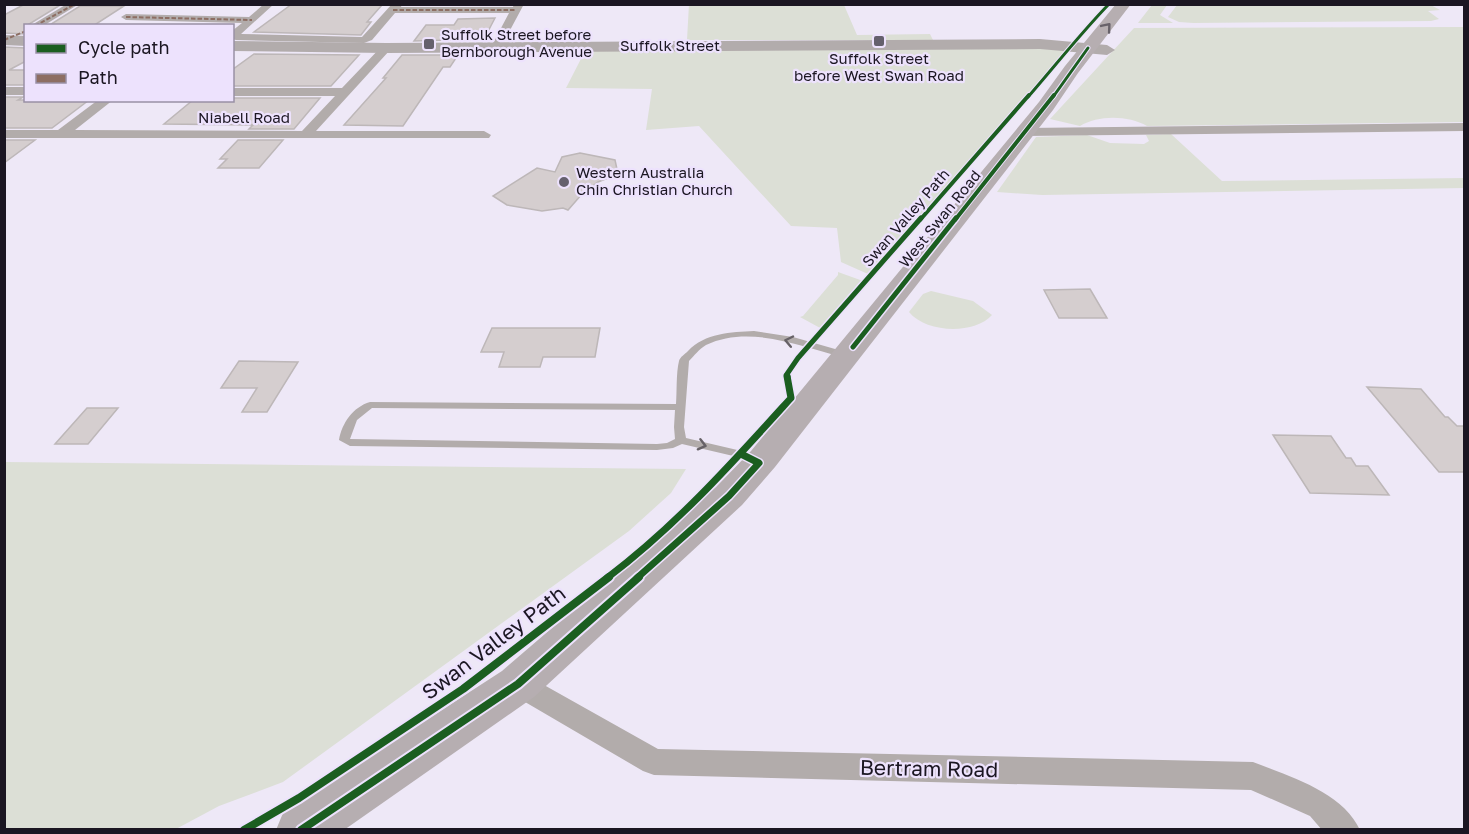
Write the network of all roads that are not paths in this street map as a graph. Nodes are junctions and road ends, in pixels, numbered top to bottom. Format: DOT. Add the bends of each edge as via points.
graph roads {
  1 [pos="75,4"];
  2 [pos="146,4"];
  3 [pos="270,4"];
  4 [pos="396,7"];
  5 [pos="517,7"];
  6 [pos="1129,12"];
  7 [pos="252,20"];
  8 [pos="39,24"];
  9 [pos="24,32"];
  10 [pos="4,40"];
  11 [pos="24,41"];
  12 [pos="234,46"];
  13 [pos="496,47"];
  14 [pos="386,48"];
  15 [pos="1098,49"];
  16 [pos="4,91"];
  17 [pos="24,91"];
  18 [pos="234,92"];
  19 [pos="344,92"];
  20 [pos="104,102"];
  21 [pos="1464,127"];
  22 [pos="1025,132"];
  23 [pos="4,134"];
  24 [pos="61,134"];
  25 [pos="306,134"];
  26 [pos="484,135"];
  27 [pos="846,355"];
  28 [pos="681,407"];
  29 [pos="681,440"];
  30 [pos="763,459"];
  31 [pos="518,684"];
  32 [pos="301,830"];
  33 [pos="1344,830"];
  1 -- 8 [label="street"];
  2 -- 7 [label="street" via="123,19"];
  3 -- 7 [label="street"];
  4 -- 5 [label="street"];
  4 -- 7 [label="street" via="368,38 360,40 234,35"];
  5 -- 13 [label="street"];
  6 -- 15 [label="main road, West Swan Road"];
  9 -- 10 [label="street"];
  10 -- 11 [label="street"];
  12 -- 14 [label="street, Suffolk Street"];
  13 -- 14 [label="street, Suffolk Street"];
  13 -- 15 [label="street, Suffolk Street" via="1016,44"];
  14 -- 19 [label="street"];
  15 -- 22 [label="main road, West Swan Road" via="1100,61 1046,106"];
  16 -- 17 [label="street"];
  18 -- 19 [label="street"];
  19 -- 25 [label="street"];
  20 -- 24 [label="street"];
  21 -- 22 [label="street"];
  22 -- 27 [label="main road, West Swan Road"];
  23 -- 24 [label="street, Niabell Road"];
  24 -- 25 [label="street, Niabell Road"];
  25 -- 26 [label="street, Niabell Road"];
  27 -- 28 [label="lane, one-way" via="765,336 730,334 701,344 684,360"];
  27 -- 30 [label="main road, West Swan Road"];
  28 -- 29 [label="lane"];
  28 -- 29 [label="lane" via="370,405 356,414 344,440 657,447"];
  29 -- 30 [label="lane, one-way"];
  30 -- 31 [label="main road, West Swan Road" via="729,496"];
  31 -- 32 [label="main road, West Swan Road"];
  31 -- 33 [label="street, Bertram Road" via="654,762 1252,776 1321,806"];
}
